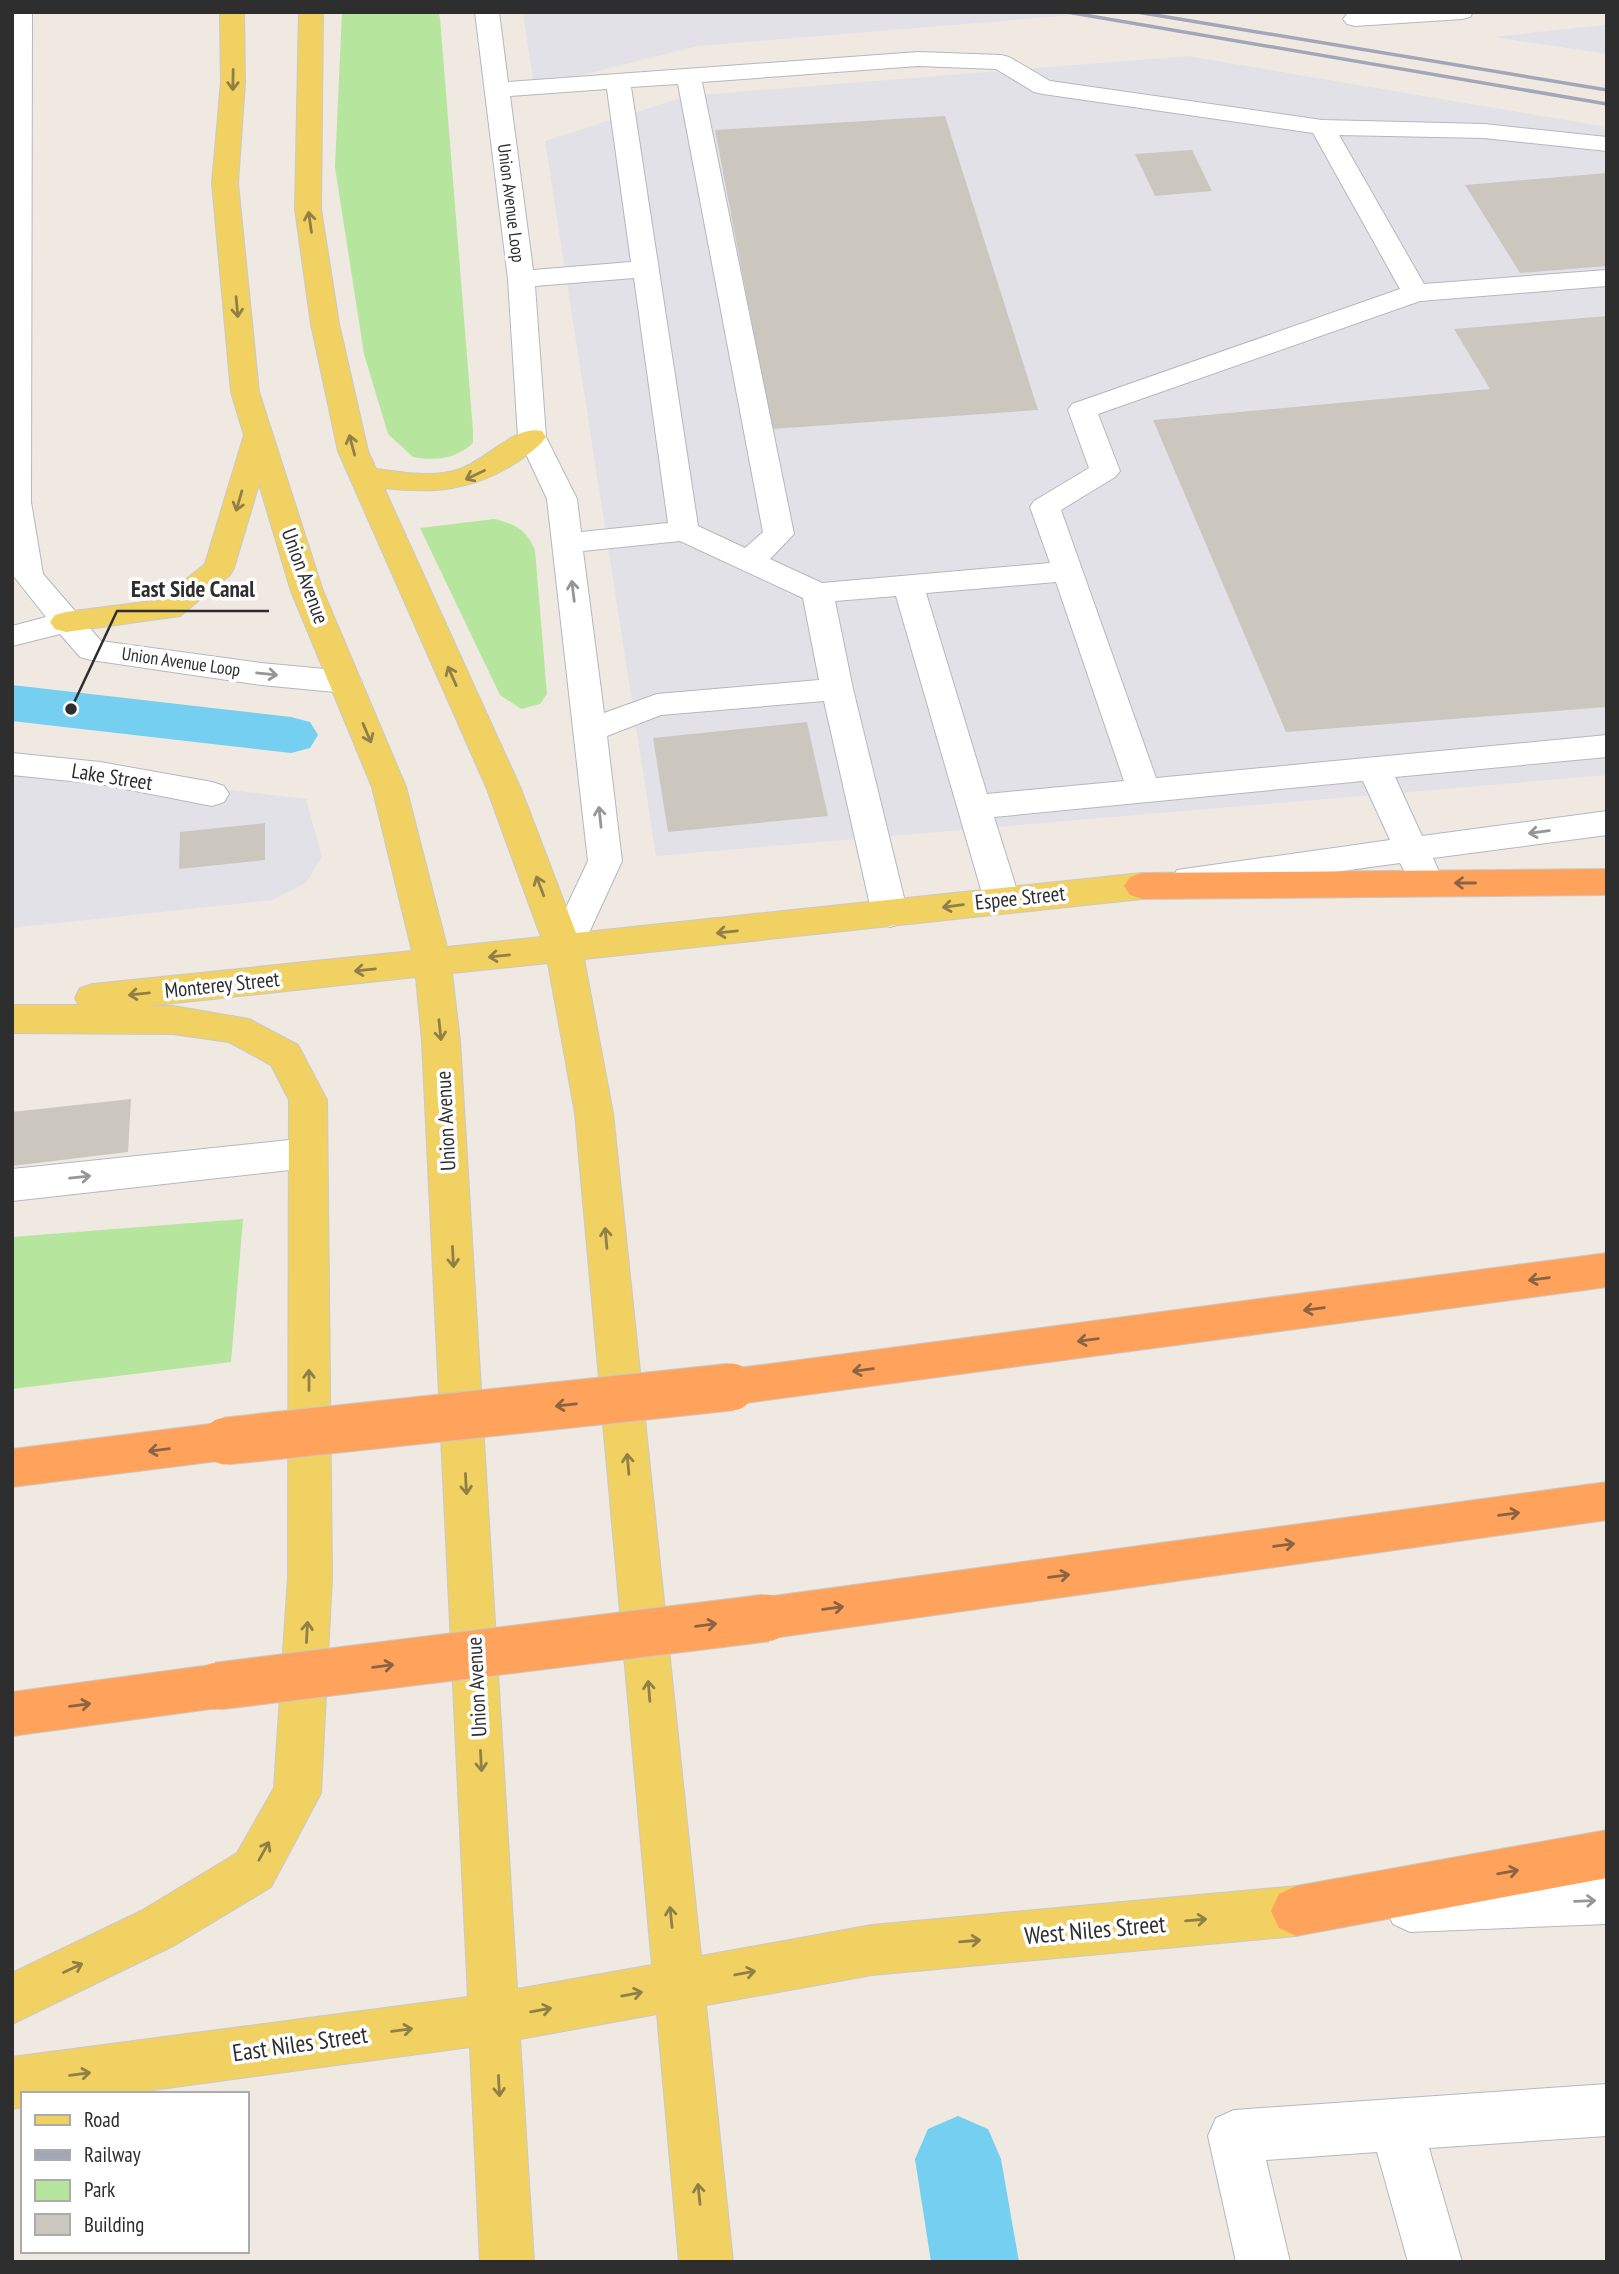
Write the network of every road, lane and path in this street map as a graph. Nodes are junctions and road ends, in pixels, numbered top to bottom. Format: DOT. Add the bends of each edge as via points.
graph roads {
  1 [pos="232,12"];
  2 [pos="487,12"];
  3 [pos="1462,12"];
  4 [pos="311,15"];
  5 [pos="1355,19"];
  6 [pos="18,21"];
  7 [pos="689,76"];
  8 [pos="618,80"];
  9 [pos="497,90"];
  10 [pos="1322,127"];
  11 [pos="1607,144"];
  12 [pos="15,204"];
  13 [pos="646,269"];
  14 [pos="1607,278"];
  15 [pos="521,279"];
  16 [pos="1416,293"];
  17 [pos="14,431"];
  18 [pos="258,436"];
  19 [pos="532,437"];
  20 [pos="363,476"];
  21 [pos="684,531"];
  22 [pos="567,543"];
  23 [pos="749,561"];
  24 [pos="1068,571"];
  25 [pos="909,587"];
  26 [pos="818,593"];
  27 [pos="66,622"];
  28 [pos="12,636"];
  29 [pos="346,682"];
  30 [pos="837,689"];
  31 [pos="591,730"];
  32 [pos="1607,746"];
  33 [pos="12,764"];
  34 [pos="1374,768"];
  35 [pos="1144,791"];
  36 [pos="212,794"];
  37 [pos="974,807"];
  38 [pos="1607,823"];
  39 [pos="1411,849"];
  40 [pos="1607,882"];
  41 [pos="1427,883"];
  42 [pos="1142,886"];
  43 [pos="1002,900"];
  44 [pos="890,914"];
  45 [pos="564,950"];
  46 [pos="433,962"];
  47 [pos="12,1009"];
  48 [pos="12,1019"];
  49 [pos="308,1153"];
  50 [pos="12,1185"];
  51 [pos="1607,1270"];
  52 [pos="12,1468"];
  53 [pos="1607,1501"];
  54 [pos="12,1714"];
  55 [pos="1607,1854"];
  56 [pos="1607,1900"];
  57 [pos="1296,1911"];
  58 [pos="678,1985"];
  59 [pos="12,1999"];
  60 [pos="587,2002"];
  61 [pos="496,2018"];
  62 [pos="12,2083"];
  63 [pos="1604,2118"];
  64 [pos="1396,2125"];
  65 [pos="507,2262"];
  66 [pos="706,2262"];
  67 [pos="1263,2262"];
  68 [pos="1435,2262"];
  1 -- 18 [label="main road, Union Avenue, one-way" via="233,82 225,183 245,392"];
  2 -- 9 [label="street, Union Avenue Loop"];
  3 -- 5 [label="street"];
  20 -- 4 [label="main road, one-way" via="353,451 325,324 308,209"];
  6 -- 12 [label="street, Union Avenue Loop"];
  7 -- 8 [label="street"];
  7 -- 10 [label="street" via="918,59 1001,62 1043,87"];
  7 -- 23 [label="street" via="779,534"];
  8 -- 9 [label="street"];
  8 -- 13 [label="street"];
  9 -- 15 [label="street, Union Avenue Loop"];
  10 -- 11 [label="street" via="1449,129"];
  10 -- 16 [label="street"];
  12 -- 17 [label="street, Union Avenue Loop"];
  13 -- 15 [label="street"];
  13 -- 21 [label="street"];
  14 -- 16 [label="street"];
  15 -- 19 [label="street, Union Avenue Loop"];
  16 -- 24 [label="street" via="1082,410 1105,471 1045,507"];
  17 -- 27 [label="street, Union Avenue Loop" via="16,502 28,576"];
  18 -- 27 [label="main road, one-way" via="219,568 169,609"];
  18 -- 29 [label="main road, Union Avenue" via="307,591"];
  19 -- 20 [label="main road, one-way" via="503,461 467,480 427,484"];
  19 -- 22 [label="street" via="562,499"];
  45 -- 20 [label="main road, one-way" via="504,789"];
  21 -- 22 [label="street"];
  21 -- 23 [label="street"];
  31 -- 22 [label="street, one-way"];
  23 -- 26 [label="street"];
  24 -- 25 [label="street"];
  24 -- 35 [label="street"];
  25 -- 26 [label="street"];
  25 -- 37 [label="street"];
  26 -- 30 [label="street"];
  27 -- 28 [label="street"];
  27 -- 29 [label="street, Union Avenue Loop, one-way" via="91,650"];
  29 -- 46 [label="main road, Union Avenue, one-way" via="389,787"];
  30 -- 31 [label="street" via="657,705"];
  30 -- 44 [label="street"];
  45 -- 31 [label="street, one-way" via="605,861"];
  32 -- 34 [label="street"];
  33 -- 36 [label="street, Lake Street"];
  34 -- 35 [label="street"];
  34 -- 39 [label="street"];
  35 -- 37 [label="street"];
  37 -- 43 [label="street"];
  38 -- 39 [label="street, Espee Street, one-way"];
  39 -- 41 [label="street"];
  39 -- 42 [label="street, Espee Street"];
  40 -- 41 [label="highway, one-way"];
  41 -- 42 [label="highway"];
  42 -- 43 [label="main road, Espee Street"];
  43 -- 44 [label="main road, Espee Street, one-way"];
  44 -- 45 [label="main road, Espee Street, one-way"];
  45 -- 46 [label="main road, Espee Street, one-way"];
  58 -- 45 [label="main road, one-way" via="594,1113"];
  46 -- 47 [label="main road, Monterey Street, one-way"];
  46 -- 61 [label="main road, Union Avenue, one-way"];
  48 -- 49 [label="main road" via="173,1020 236,1029 285,1055 308,1100"];
  50 -- 49 [label="street, one-way"];
  59 -- 49 [label="main road, one-way" via="158,1928 254,1870 297,1794 310,1577"];
  51 -- 52 [label="highway, one-way, bridge" via="731,1387"];
  54 -- 53 [label="highway, one-way, bridge" via="766,1618"];
  57 -- 55 [label="highway, one-way"];
  57 -- 56 [label="street, West Niles Street, one-way"];
  58 -- 57 [label="main road, West Niles Street, one-way" via="872,1950"];
  60 -- 58 [label="main road, West Niles Street, one-way"];
  66 -- 58 [label="main road, one-way"];
  61 -- 60 [label="main road, East Niles Street, one-way"];
  62 -- 61 [label="main road, East Niles Street, one-way"];
  61 -- 65 [label="main road, Union Avenue, one-way"];
  63 -- 64 [label="street"];
  64 -- 67 [label="street" via="1234,2136"];
  64 -- 68 [label="street"];
}
